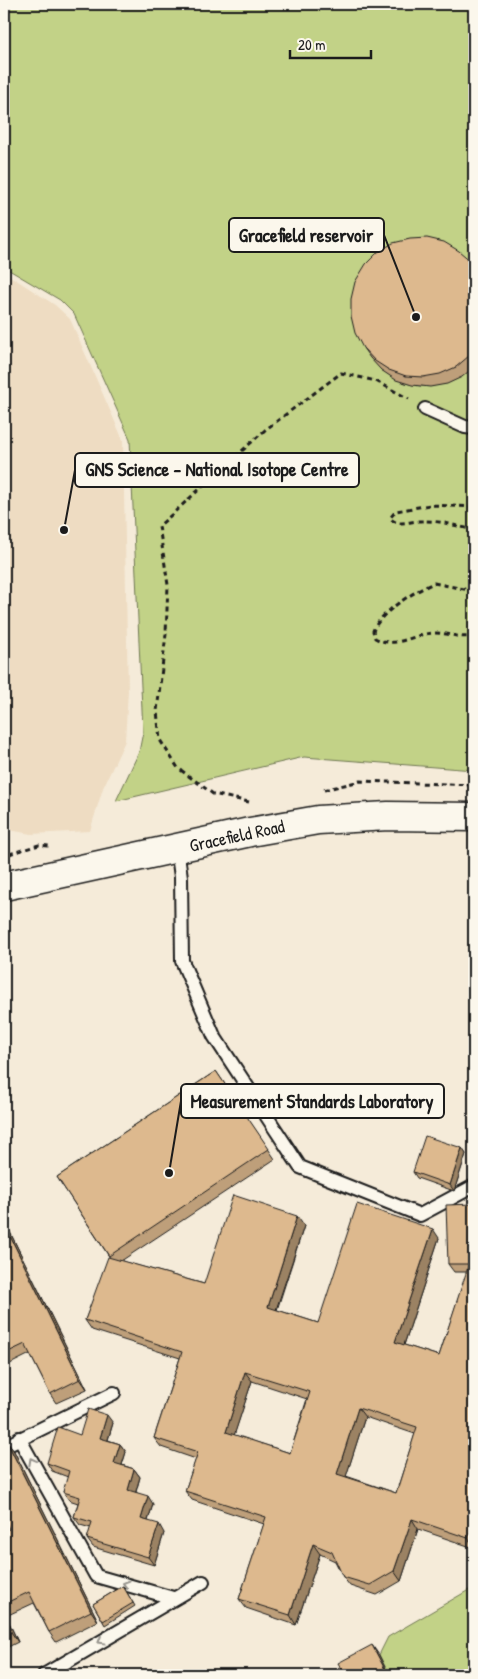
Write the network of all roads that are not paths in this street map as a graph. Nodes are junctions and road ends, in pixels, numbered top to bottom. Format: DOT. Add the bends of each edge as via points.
graph roads {
  1 [pos="426,409"];
  2 [pos="474,428"];
  3 [pos="474,817"];
  4 [pos="176,848"];
  5 [pos="4,886"];
  6 [pos="474,1186"];
  7 [pos="114,1392"];
  8 [pos="19,1438"];
  9 [pos="4,1448"];
  10 [pos="203,1582"];
  11 [pos="173,1598"];
  12 [pos="44,1675"];
  1 -- 2 [label="lane"];
  3 -- 4 [label="main road, Gracefield Road" via="388,816 318,820"];
  4 -- 5 [label="main road, Gracefield Road"];
  4 -- 6 [label="lane" via="181,877 182,961 214,1036 300,1167 420,1215"];
  7 -- 8 [label="lane"];
  8 -- 9 [label="lane"];
  11 -- 8 [label="lane, one-way" via="96,1576"];
  10 -- 11 [label="lane"];
  11 -- 12 [label="lane, one-way"];
}
